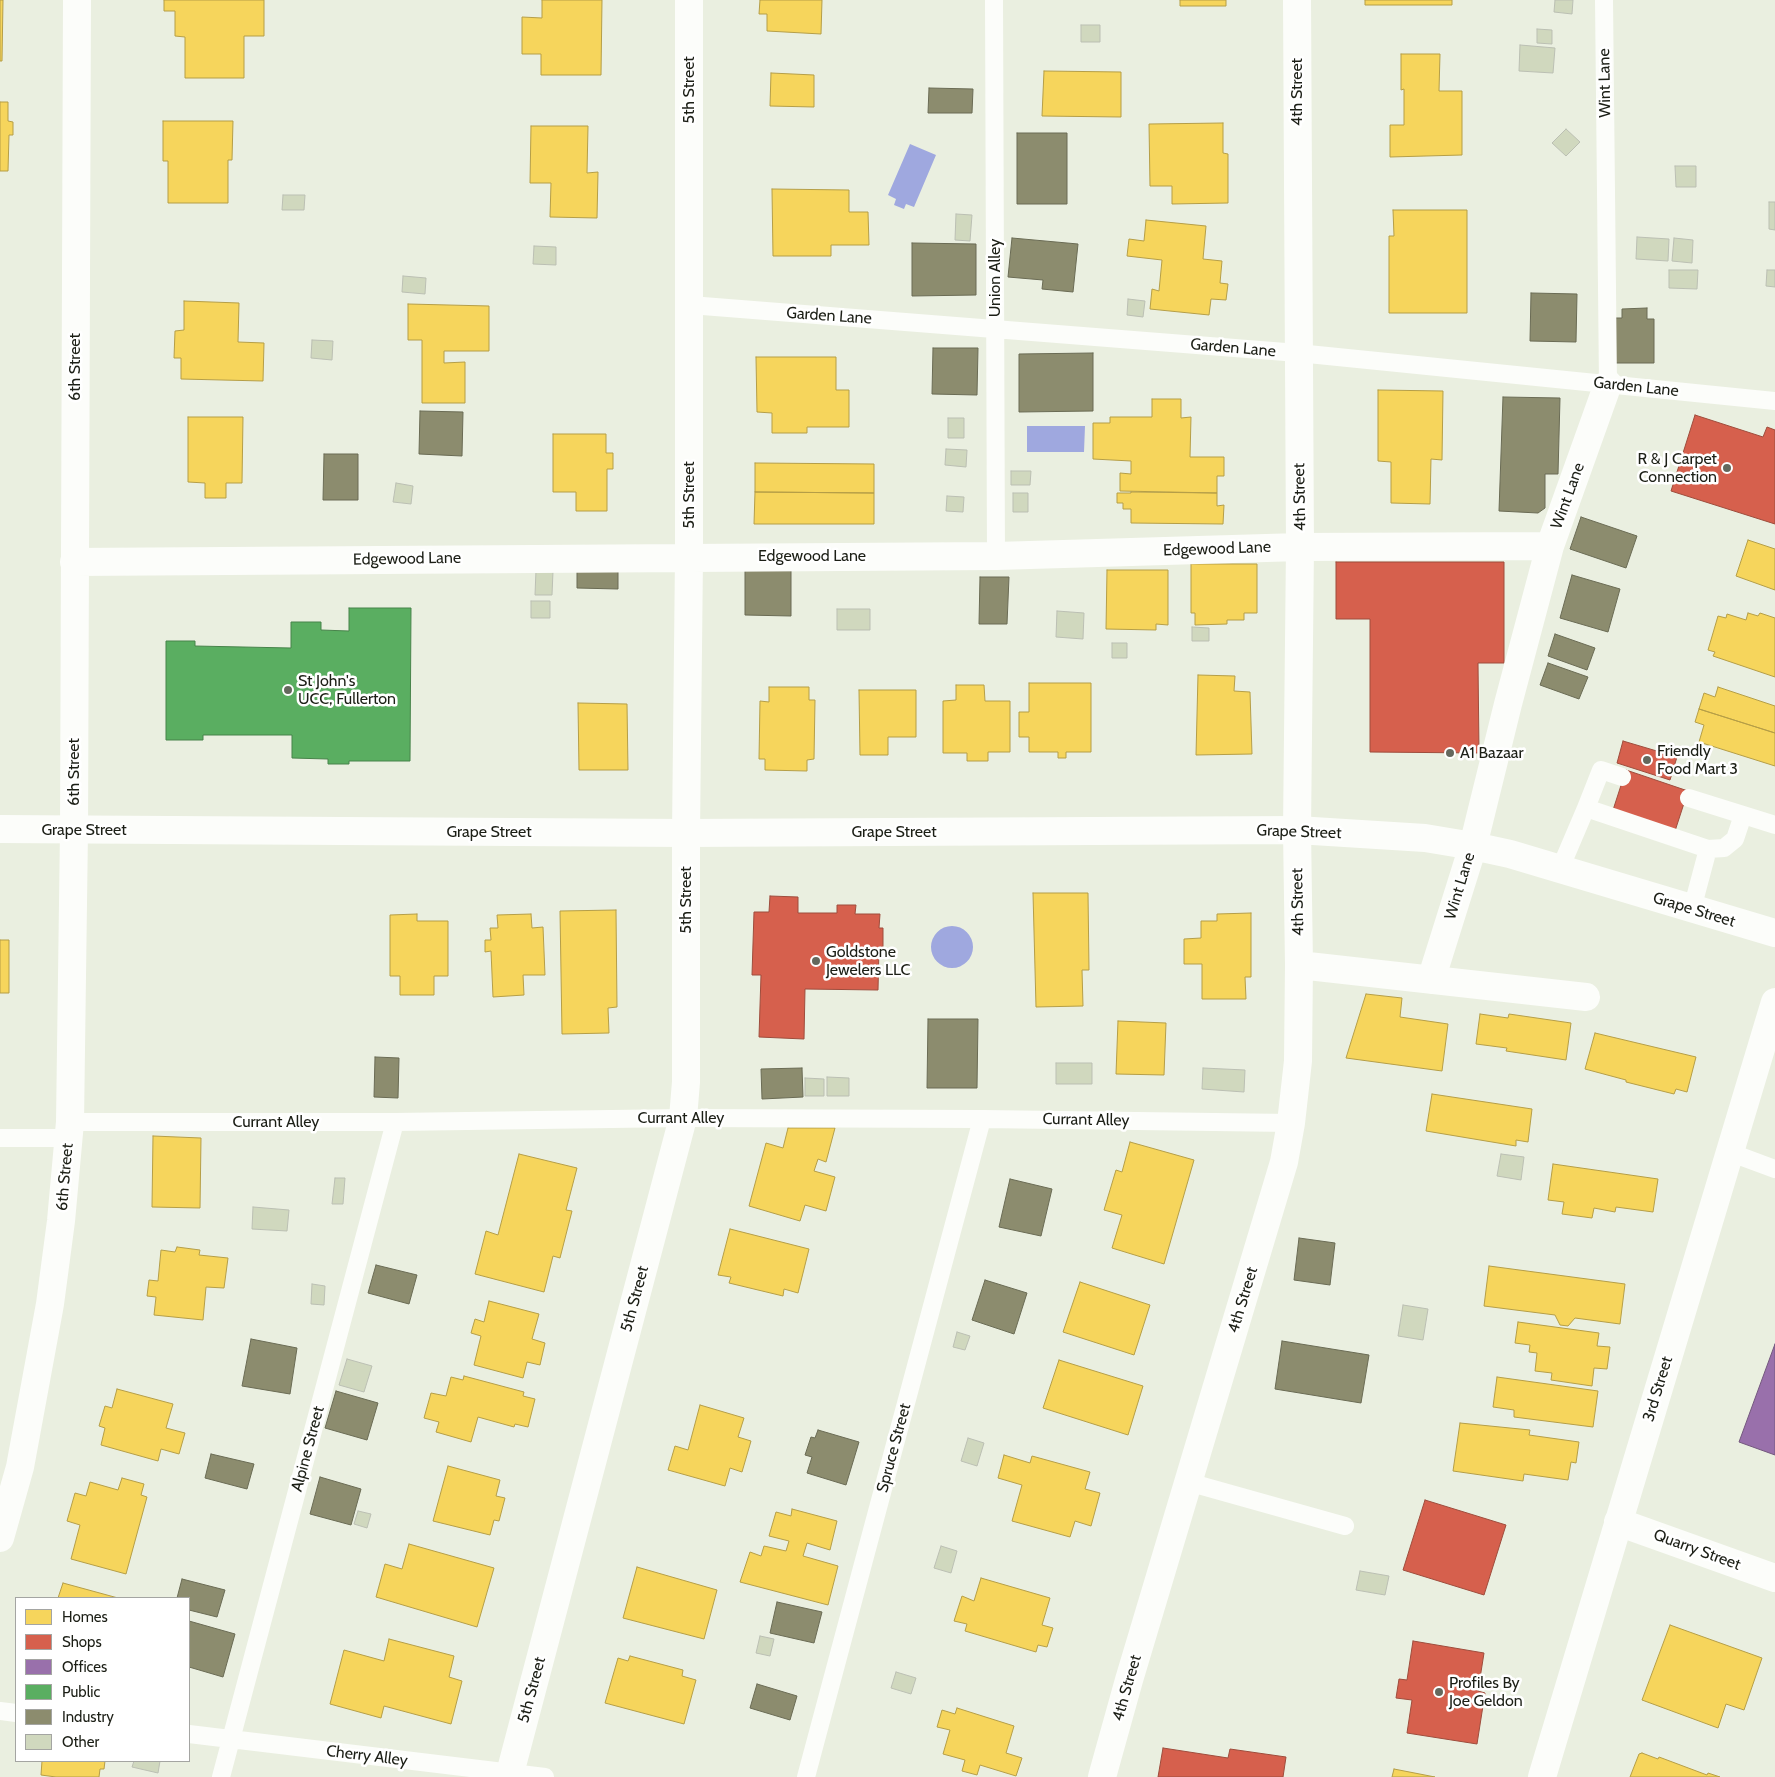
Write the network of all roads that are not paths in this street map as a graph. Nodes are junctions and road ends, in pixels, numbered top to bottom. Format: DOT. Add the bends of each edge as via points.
graph roads {
  1 [pos="77,0"];
  2 [pos="689,0"];
  3 [pos="994,0"];
  4 [pos="1297,0"];
  5 [pos="1604,0"];
  6 [pos="690,305"];
  7 [pos="995,329"];
  8 [pos="1298,353"];
  9 [pos="1608,384"];
  10 [pos="1775,401"];
  11 [pos="1550,546"];
  12 [pos="1300,547"];
  13 [pos="996,556"];
  14 [pos="689,557"];
  15 [pos="74,562"];
  16 [pos="1622,776"];
  17 [pos="1688,798"];
  18 [pos="1586,808"];
  19 [pos="1743,815"];
  20 [pos="1775,825"];
  21 [pos="0,829"];
  22 [pos="74,830"];
  23 [pos="1297,830"];
  24 [pos="686,832"];
  25 [pos="1473,846"];
  26 [pos="1708,849"];
  27 [pos="1560,869"];
  28 [pos="1692,909"];
  29 [pos="1775,933"];
  30 [pos="1299,965"];
  31 [pos="1431,980"];
  32 [pos="1586,997"];
  33 [pos="1775,1002"];
  34 [pos="683,1118"];
  35 [pos="982,1119"];
  36 [pos="395,1122"];
  37 [pos="1291,1123"];
  38 [pos="70,1130"];
  39 [pos="0,1138"];
  40 [pos="1729,1152"];
  41 [pos="1775,1168"];
  42 [pos="1188,1482"];
  43 [pos="1618,1522"];
  44 [pos="1345,1526"];
  45 [pos="0,1538"];
  46 [pos="1775,1578"];
  47 [pos="0,1711"];
  48 [pos="15,1713"];
  49 [pos="190,1734"];
  50 [pos="230,1740"];
  51 [pos="509,1775"];
  52 [pos="221,1777"];
  53 [pos="545,1777"];
  54 [pos="806,1777"];
  55 [pos="1102,1777"];
  56 [pos="1542,1777"];
  1 -- 15 [label="street, 6th Street"];
  2 -- 6 [label="street, 5th Street"];
  3 -- 7 [label="lane, Union Alley"];
  4 -- 8 [label="street, 4th Street"];
  5 -- 9 [label="lane, Wint Lane"];
  6 -- 7 [label="lane, Garden Lane"];
  6 -- 14 [label="street, 5th Street"];
  7 -- 8 [label="lane, Garden Lane"];
  7 -- 13 [label="lane, Union Alley"];
  8 -- 9 [label="lane, Garden Lane"];
  8 -- 12 [label="street, 4th Street"];
  9 -- 10 [label="lane, Garden Lane"];
  9 -- 11 [label="street, Wint Lane"];
  11 -- 12 [label="street, Edgewood Lane"];
  11 -- 25 [label="street, Wint Lane"];
  12 -- 13 [label="street, Edgewood Lane"];
  12 -- 23 [label="street, 4th Street"];
  13 -- 14 [label="street, Edgewood Lane"];
  14 -- 15 [label="street, Edgewood Lane"];
  14 -- 24 [label="street, 5th Street"];
  15 -- 22 [label="street, 6th Street"];
  16 -- 18 [label="lane" via="1601,770"];
  17 -- 19 [label="lane"];
  18 -- 26 [label="lane"];
  18 -- 27 [label="lane"];
  19 -- 20 [label="lane"];
  19 -- 26 [label="lane" via="1735,839 1724,848"];
  21 -- 22 [label="street, Grape Street"];
  22 -- 24 [label="street, Grape Street"];
  22 -- 38 [label="street, 6th Street"];
  23 -- 24 [label="street, Grape Street"];
  23 -- 25 [label="street, Grape Street" via="1425,838"];
  23 -- 30 [label="street, 4th Street"];
  24 -- 34 [label="street, 5th Street" via="686,1082"];
  25 -- 27 [label="street, Grape Street"];
  25 -- 31 [label="street, Wint Lane"];
  26 -- 28 [label="lane"];
  27 -- 28 [label="street, Grape Street"];
  28 -- 29 [label="street, Grape Street"];
  30 -- 31 [label="street"];
  30 -- 37 [label="street, 4th Street" via="1298,1061"];
  31 -- 32 [label="street"];
  33 -- 40 [label="street, 3rd Street"];
  34 -- 35 [label="lane, Currant Alley"];
  34 -- 36 [label="lane, Currant Alley"];
  34 -- 51 [label="street, 5th Street"];
  35 -- 37 [label="lane, Currant Alley"];
  35 -- 54 [label="lane, Spruce Street"];
  36 -- 38 [label="lane, Currant Alley"];
  36 -- 50 [label="lane, Alpine Street"];
  37 -- 42 [label="street, 4th Street" via="1284,1162"];
  38 -- 39 [label="lane, Currant Alley"];
  38 -- 45 [label="street, 6th Street" via="50,1304 20,1467"];
  40 -- 41 [label="lane"];
  40 -- 43 [label="street, 3rd Street"];
  42 -- 44 [label="lane"];
  42 -- 55 [label="street, 4th Street"];
  43 -- 46 [label="street, Quarry Street"];
  43 -- 56 [label="street, 3rd Street"];
  47 -- 48 [label="lane"];
  49 -- 50 [label="lane, Cherry Alley"];
  50 -- 51 [label="lane, Cherry Alley"];
  50 -- 52 [label="lane, Alpine Street"];
  51 -- 53 [label="lane, Cherry Alley"];
}
